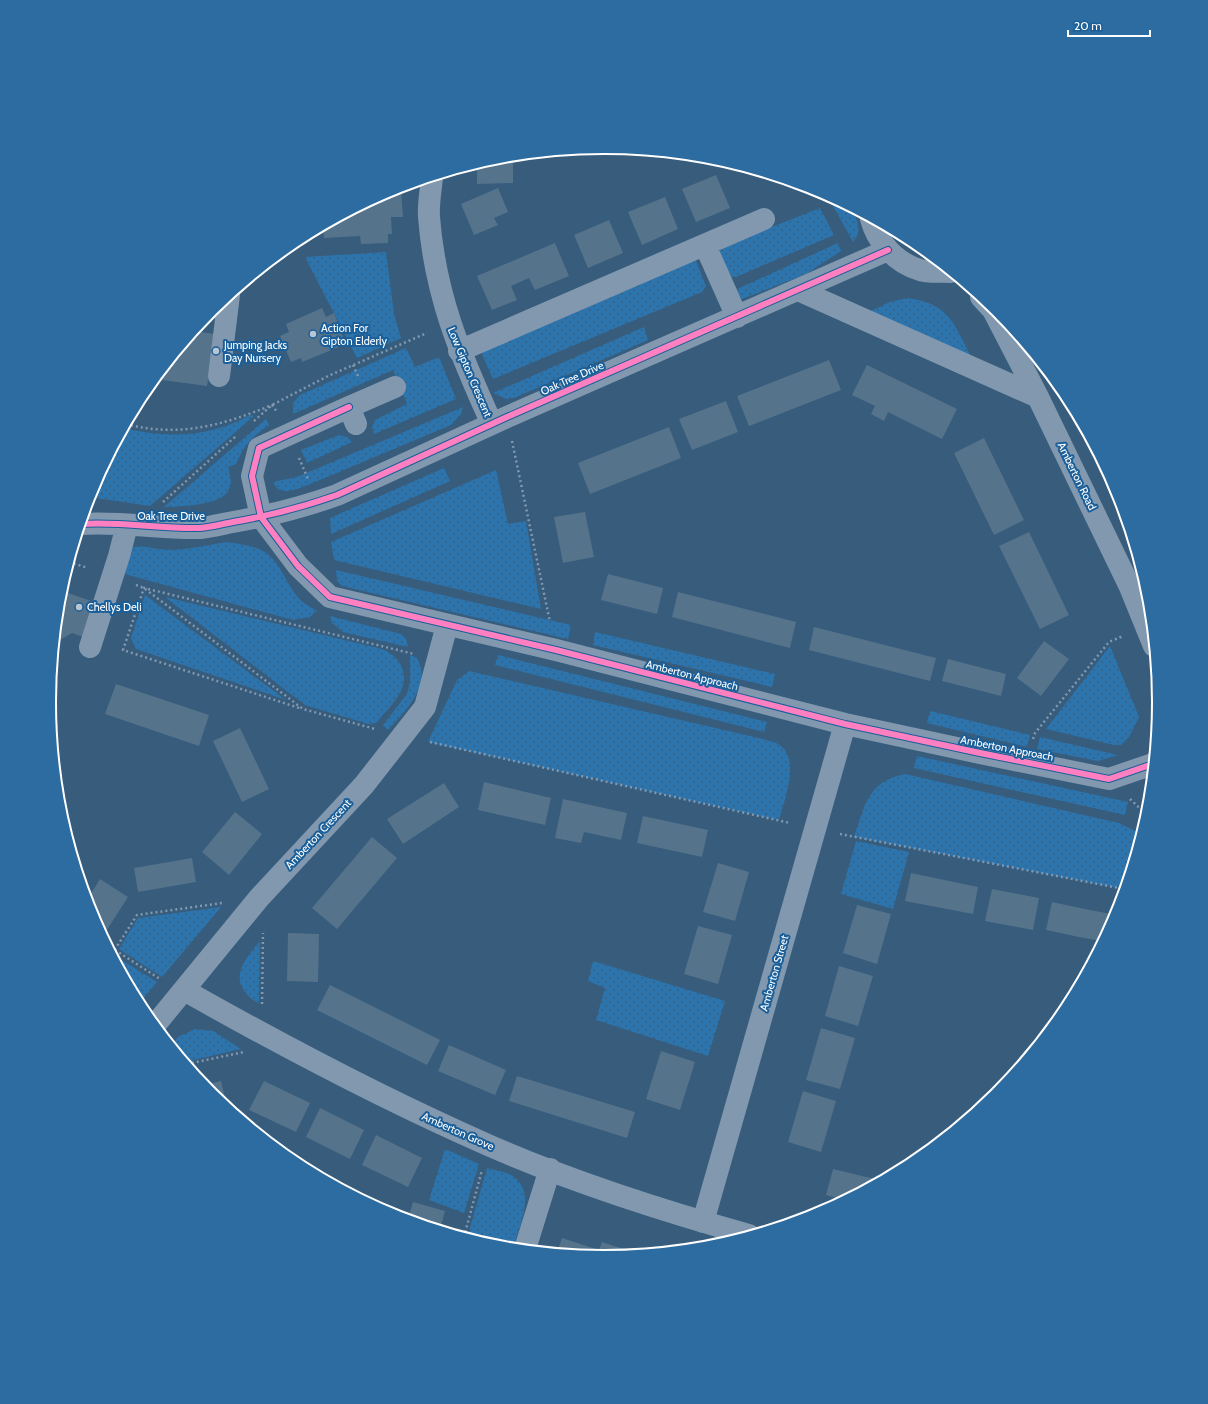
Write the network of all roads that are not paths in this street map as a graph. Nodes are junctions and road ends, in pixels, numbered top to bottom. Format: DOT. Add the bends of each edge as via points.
graph roads {
  1 [pos="432,182"];
  2 [pos="764,219"];
  3 [pos="873,224"];
  4 [pos="705,245"];
  5 [pos="888,250"];
  6 [pos="943,272"];
  7 [pos="798,290"];
  8 [pos="228,305"];
  9 [pos="737,317"];
  10 [pos="999,324"];
  11 [pos="459,351"];
  12 [pos="219,376"];
  13 [pos="395,387"];
  14 [pos="1038,397"];
  15 [pos="500,421"];
  16 [pos="261,517"];
  17 [pos="86,524"];
  18 [pos="133,526"];
  19 [pos="1137,584"];
  20 [pos="1144,613"];
  21 [pos="447,625"];
  22 [pos="90,647"];
  23 [pos="845,724"];
  24 [pos="1148,766"];
  25 [pos="182,992"];
  26 [pos="158,1020"];
  27 [pos="550,1169"];
  28 [pos="703,1222"];
  29 [pos="740,1232"];
  30 [pos="527,1244"];
  1 -- 11 [label="street, Low Gipton Crescent" via="429,215 438,284"];
  2 -- 4 [label="street"];
  3 -- 5 [label="street"];
  4 -- 9 [label="street"];
  4 -- 11 [label="street"];
  5 -- 6 [label="street" via="898,259 920,270"];
  5 -- 7 [label="street, Oak Tree Drive"];
  7 -- 9 [label="street, Oak Tree Drive"];
  7 -- 14 [label="street"];
  8 -- 12 [label="street"];
  9 -- 15 [label="street, Oak Tree Drive"];
  10 -- 14 [label="street, Amberton Road"];
  11 -- 15 [label="street, Low Gipton Crescent"];
  13 -- 16 [label="street" via="353,415 259,448 252,476"];
  14 -- 19 [label="street, Amberton Road"];
  15 -- 16 [label="street, Oak Tree Drive" via="337,495"];
  16 -- 18 [label="street, Oak Tree Drive" via="202,528"];
  16 -- 21 [label="street, Amberton Approach" via="298,566 330,598"];
  17 -- 18 [label="street, Oak Tree Drive"];
  18 -- 22 [label="street" via="113,576"];
  19 -- 20 [label="street, Amberton Road"];
  21 -- 23 [label="street, Amberton Approach" via="556,650"];
  21 -- 25 [label="street, Amberton Crescent" via="425,706 364,784 259,898"];
  23 -- 24 [label="street, Amberton Approach" via="1110,779"];
  23 -- 28 [label="street, Amberton Street"];
  25 -- 26 [label="street, Amberton Crescent"];
  25 -- 27 [label="street, Amberton Grove" via="407,1108"];
  27 -- 28 [label="street, Amberton Grove" via="612,1193"];
  27 -- 30 [label="street"];
  28 -- 29 [label="street, Amberton Grove"];
}
